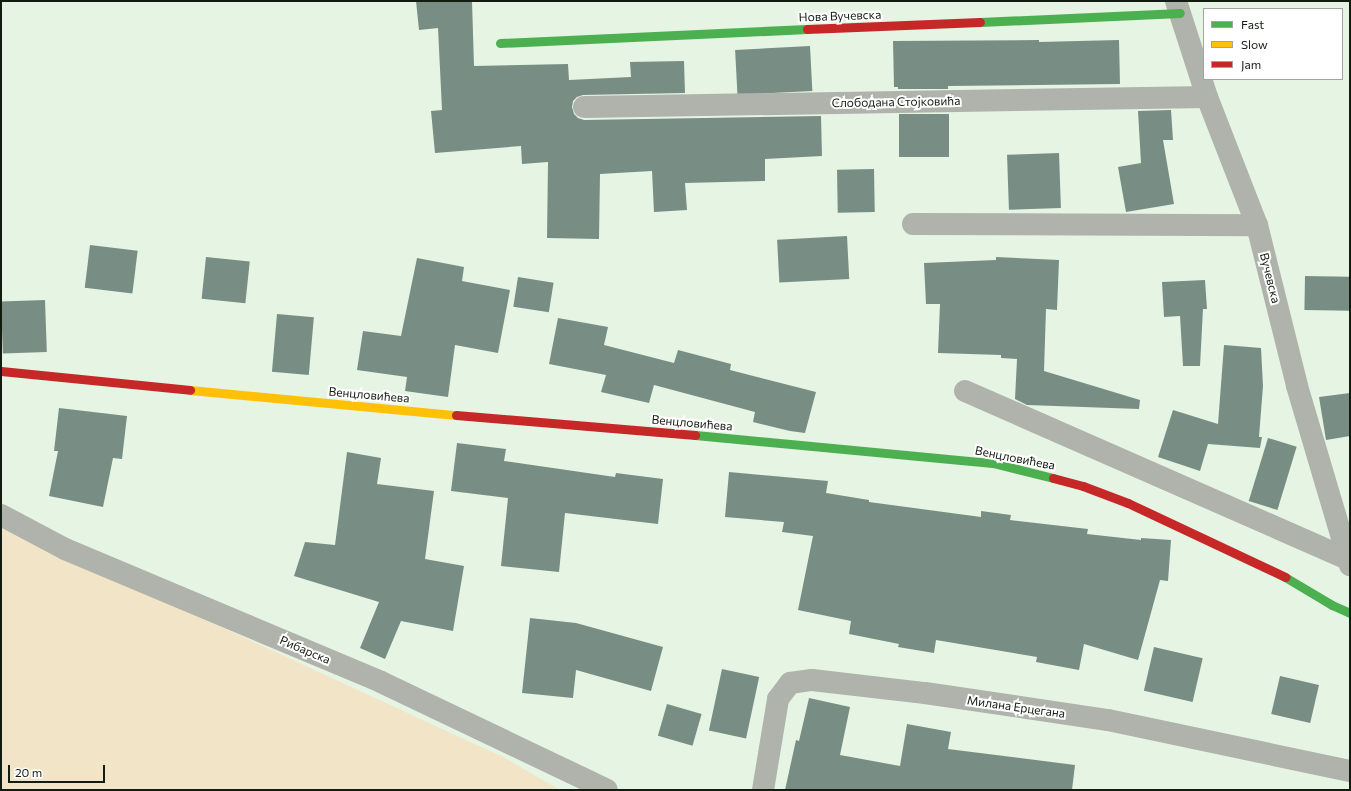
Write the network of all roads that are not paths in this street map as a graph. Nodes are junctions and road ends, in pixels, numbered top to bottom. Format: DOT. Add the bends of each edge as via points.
graph roads {
  1 [pos="1178,7"];
  2 [pos="500,43"];
  3 [pos="1207,97"];
  4 [pos="584,107"];
  5 [pos="913,224"];
  6 [pos="1257,225"];
  7 [pos="1,372"];
  8 [pos="965,391"];
  9 [pos="1,515"];
  10 [pos="1350,562"];
  11 [pos="1350,614"];
  12 [pos="1350,771"];
  13 [pos="607,790"];
  14 [pos="762,790"];
  1 -- 2 [label="street, Нова Вучевска"];
  1 -- 3 [label="street, Вучевска"];
  3 -- 4 [label="street, Слободана Стојковића"];
  3 -- 6 [label="street, Вучевска"];
  5 -- 6 [label="street"];
  6 -- 10 [label="street, Вучевска" via="1297,386"];
  7 -- 11 [label="street, Венцловићева" via="993,464 1056,478 1128,503 1290,580"];
  8 -- 10 [label="street"];
  9 -- 13 [label="street, Рибарска" via="65,549 381,682"];
  12 -- 14 [label="street, Милана Ерцегана" via="1108,720 925,693 812,680 790,683 778,699"];
}
